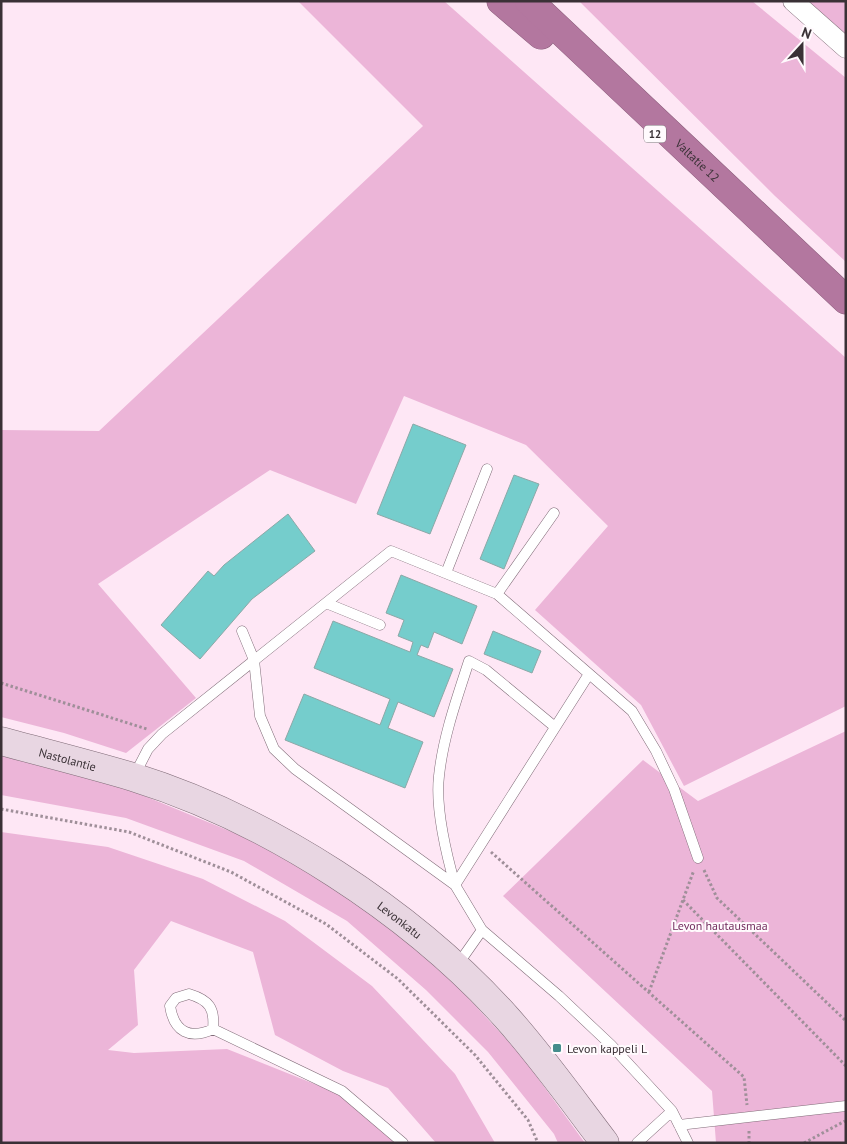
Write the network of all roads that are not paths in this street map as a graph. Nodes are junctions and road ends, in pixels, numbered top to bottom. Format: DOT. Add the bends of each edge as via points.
graph roads {
  1 [pos="501,1"];
  2 [pos="529,1"];
  3 [pos="555,1"];
  4 [pos="793,1"];
  5 [pos="846,48"];
  6 [pos="809,267"];
  7 [pos="846,300"];
  8 [pos="487,469"];
  9 [pos="554,514"];
  10 [pos="446,573"];
  11 [pos="497,594"];
  12 [pos="326,603"];
  13 [pos="380,625"];
  14 [pos="242,631"];
  15 [pos="254,660"];
  16 [pos="589,674"];
  17 [pos="555,727"];
  18 [pos="1,741"];
  19 [pos="134,777"];
  20 [pos="698,858"];
  21 [pos="455,886"];
  22 [pos="482,930"];
  23 [pos="456,968"];
  24 [pos="214,1029"];
  25 [pos="846,1106"];
  26 [pos="672,1111"];
  27 [pos="679,1125"];
  28 [pos="403,1143"];
  29 [pos="605,1143"];
  30 [pos="637,1143"];
  31 [pos="688,1143"];
  1 -- 6 [label="highway, 12"];
  2 -- 6 [label="highway, Valtatie 12 / 12"];
  3 -- 6 [label="highway, 12"];
  4 -- 5 [label="street"];
  6 -- 7 [label="highway, Valtatie 12 / 12"];
  8 -- 10 [label="lane"];
  9 -- 11 [label="lane"];
  10 -- 11 [label="lane"];
  10 -- 12 [label="lane" via="391,551"];
  11 -- 16 [label="lane"];
  12 -- 13 [label="lane"];
  12 -- 15 [label="lane"];
  14 -- 15 [label="lane"];
  15 -- 19 [label="lane" via="162,734 148,749"];
  15 -- 21 [label="lane" via="260,716 274,749 295,769"];
  16 -- 17 [label="lane"];
  16 -- 20 [label="lane" via="632,711 674,790"];
  17 -- 21 [label="lane"];
  17 -- 21 [label="lane" via="486,670 469,661 454,707 438,777 442,836"];
  18 -- 19 [label="main road, Nastolantie"];
  19 -- 23 [label="main road, Levonkatu" via="221,811 292,845 411,928"];
  21 -- 22 [label="lane"];
  22 -- 23 [label="lane"];
  22 -- 26 [label="lane" via="611,1045"];
  23 -- 29 [label="main road, Levonkatu" via="507,1018"];
  24 -- 24 [label="lane" via="193,1034 181,1030 172,1020 170,1006 176,998 189,994 200,997 211,1006"];
  24 -- 28 [label="lane" via="342,1091"];
  25 -- 27 [label="lane"];
  26 -- 27 [label="lane"];
  26 -- 30 [label="lane"];
  27 -- 31 [label="lane"];
}
